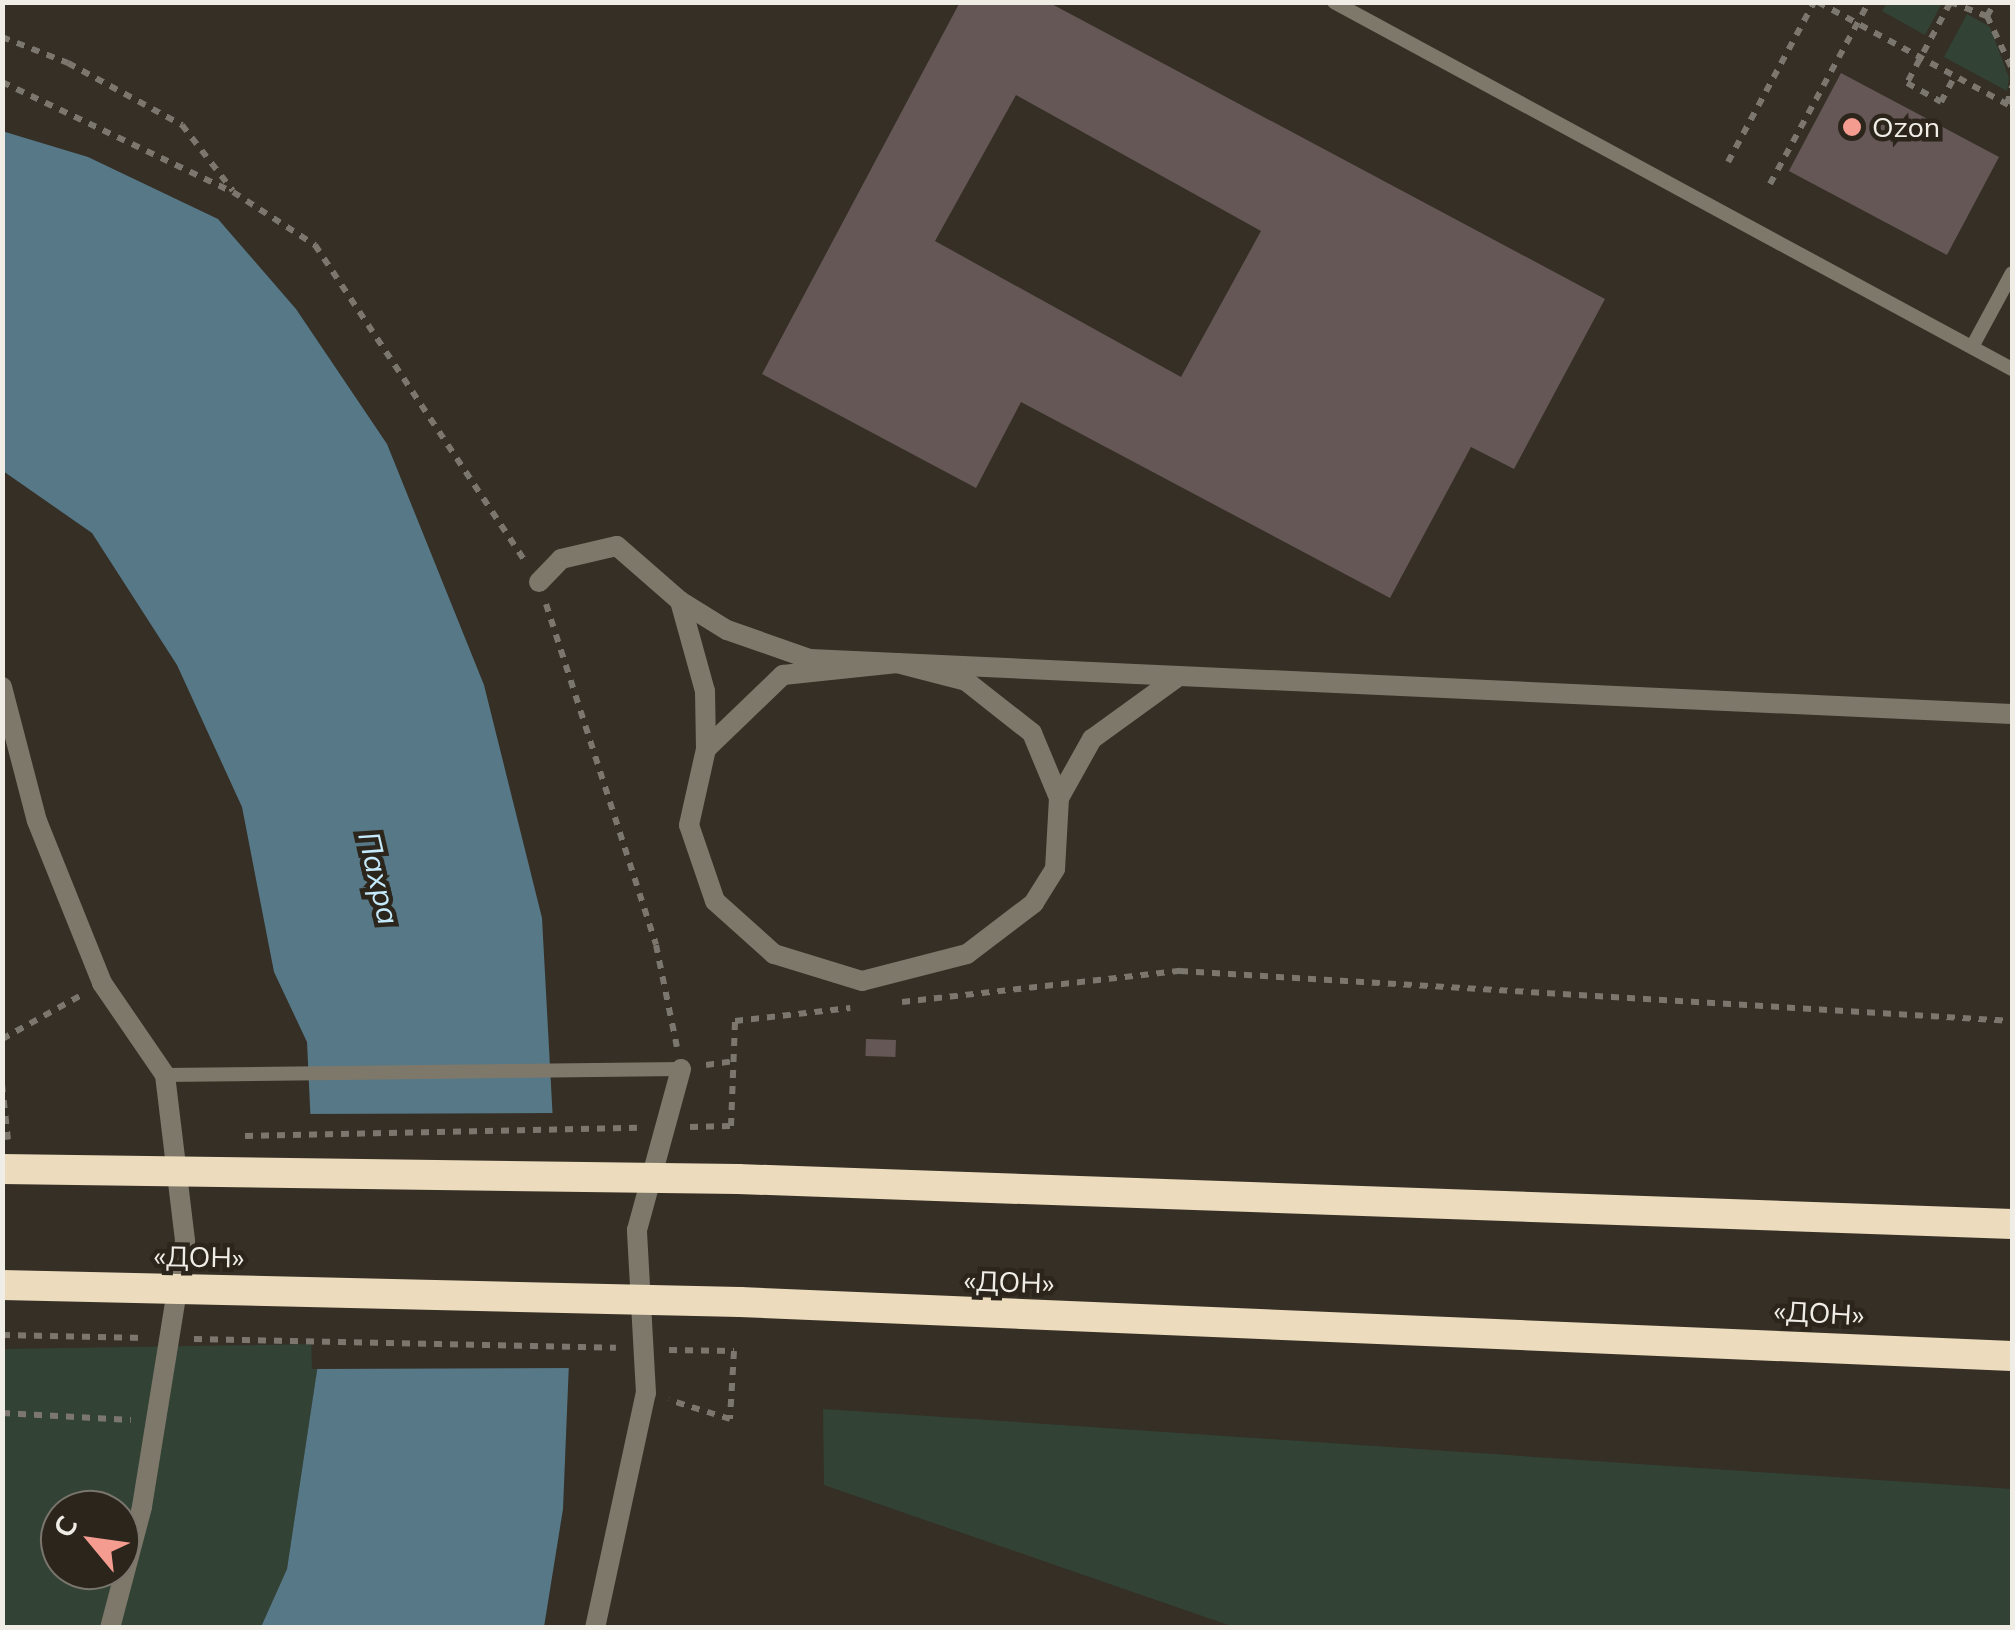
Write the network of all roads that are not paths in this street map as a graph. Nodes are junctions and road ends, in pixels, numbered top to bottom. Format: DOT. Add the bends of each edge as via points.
graph roads {
  1 [pos="1334,2"];
  2 [pos="2012,272"];
  3 [pos="1972,347"];
  4 [pos="2012,369"];
  5 [pos="539,582"];
  6 [pos="680,601"];
  7 [pos="897,663"];
  8 [pos="1179,676"];
  9 [pos="2,687"];
  10 [pos="2012,714"];
  11 [pos="706,748"];
  12 [pos="1060,798"];
  13 [pos="681,1069"];
  14 [pos="166,1075"];
  15 [pos="6,1155"];
  16 [pos="2012,1224"];
  17 [pos="2,1284"];
  18 [pos="2012,1356"];
  19 [pos="110,1628"];
  20 [pos="595,1628"];
  1 -- 3 [label="lane"];
  2 -- 3 [label="lane"];
  3 -- 4 [label="lane"];
  5 -- 6 [label="street" via="561,559 617,546"];
  6 -- 7 [label="street" via="727,630 810,659"];
  6 -- 11 [label="street" via="705,691"];
  7 -- 8 [label="street"];
  7 -- 11 [label="street" via="783,675"];
  7 -- 12 [label="street" via="966,682 1032,733"];
  8 -- 10 [label="street"];
  8 -- 12 [label="street" via="1092,740"];
  9 -- 14 [label="street" via="37,822 102,983"];
  11 -- 12 [label="street" via="689,825 715,902 774,954 862,981 967,954 1034,903 1055,869"];
  13 -- 14 [label="lane"];
  13 -- 20 [label="street" via="637,1230 646,1393"];
  14 -- 19 [label="street" via="186,1241 142,1507"];
  15 -- 16 [label="highway"];
  17 -- 18 [label="highway, «ДОН»" via="740,1302"];
}
